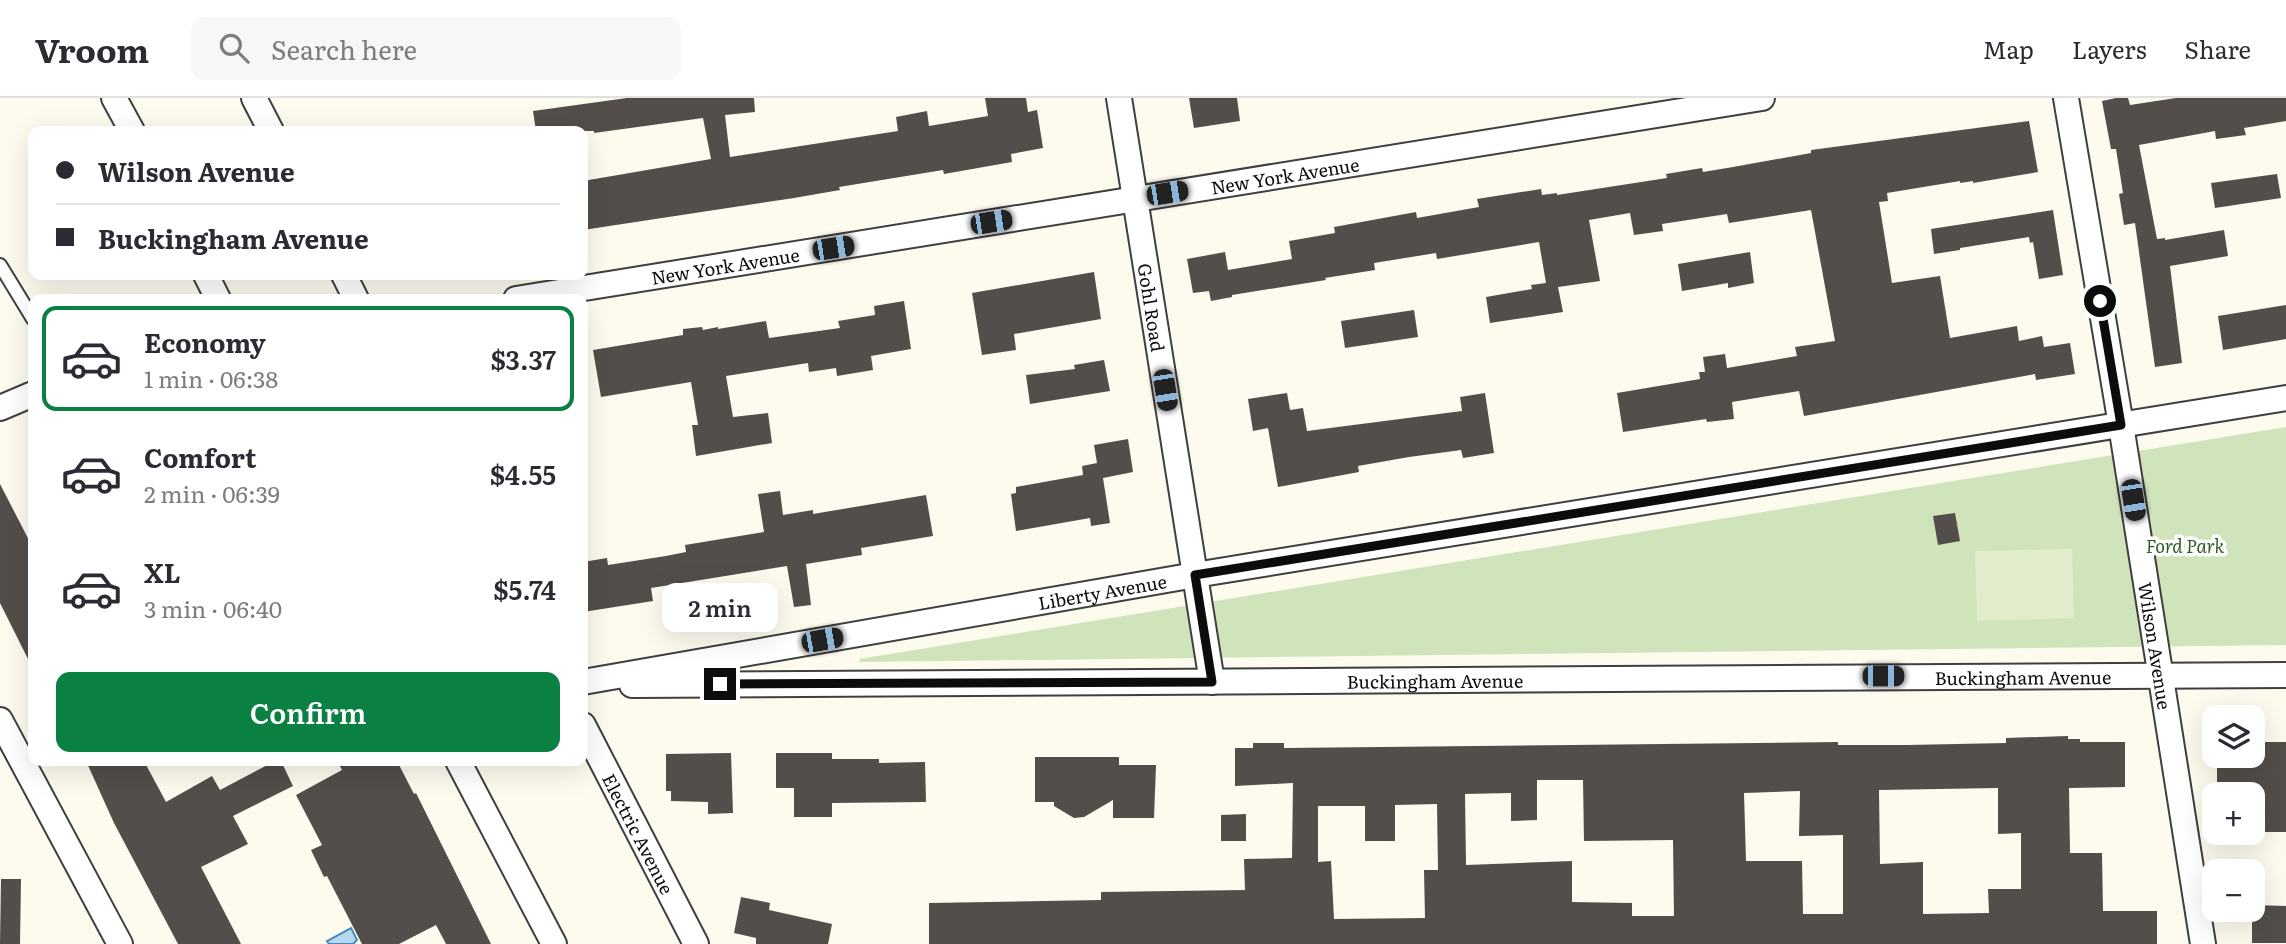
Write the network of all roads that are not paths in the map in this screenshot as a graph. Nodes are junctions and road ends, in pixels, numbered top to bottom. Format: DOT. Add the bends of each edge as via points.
graph roads {
  1 [pos="114,98"];
  2 [pos="254,98"];
  3 [pos="1119,98"];
  4 [pos="1762,98"];
  5 [pos="2066,98"];
  6 [pos="129,126"];
  7 [pos="268,126"];
  8 [pos="1134,199"];
  9 [pos="0,265"];
  10 [pos="547,294"];
  11 [pos="28,311"];
  12 [pos="28,396"];
  13 [pos="2286,398"];
  14 [pos="0,408"];
  15 [pos="2121,425"];
  16 [pos="1195,575"];
  17 [pos="2160,674"];
  18 [pos="2286,675"];
  19 [pos="588,682"];
  20 [pos="1212,682"];
  21 [pos="588,683"];
  22 [pos="0,720"];
  23 [pos="588,735"];
  24 [pos="461,766"];
  25 [pos="120,944"];
  26 [pos="554,944"];
  27 [pos="696,944"];
  28 [pos="2203,944"];
  1 -- 6 [label="street"];
  2 -- 7 [label="street"];
  3 -- 8 [label="street, Gohl Road"];
  4 -- 8 [label="street, New York Avenue"];
  5 -- 15 [label="street, Wilson Avenue"];
  8 -- 10 [label="street, New York Avenue"];
  8 -- 16 [label="street, Gohl Road"];
  9 -- 11 [label="lane"];
  12 -- 14 [label="street"];
  13 -- 15 [label="street, Liberty Avenue"];
  15 -- 16 [label="street, Liberty Avenue"];
  15 -- 17 [label="street, Wilson Avenue"];
  16 -- 19 [label="street, Liberty Avenue"];
  16 -- 20 [label="street, Gohl Road"];
  17 -- 18 [label="street, Buckingham Avenue"];
  17 -- 20 [label="street, Buckingham Avenue"];
  17 -- 28 [label="street, Wilson Avenue"];
  20 -- 21 [label="street, Buckingham Avenue"];
  22 -- 25 [label="street"];
  23 -- 27 [label="street, Electric Avenue"];
  24 -- 26 [label="street"];
}
